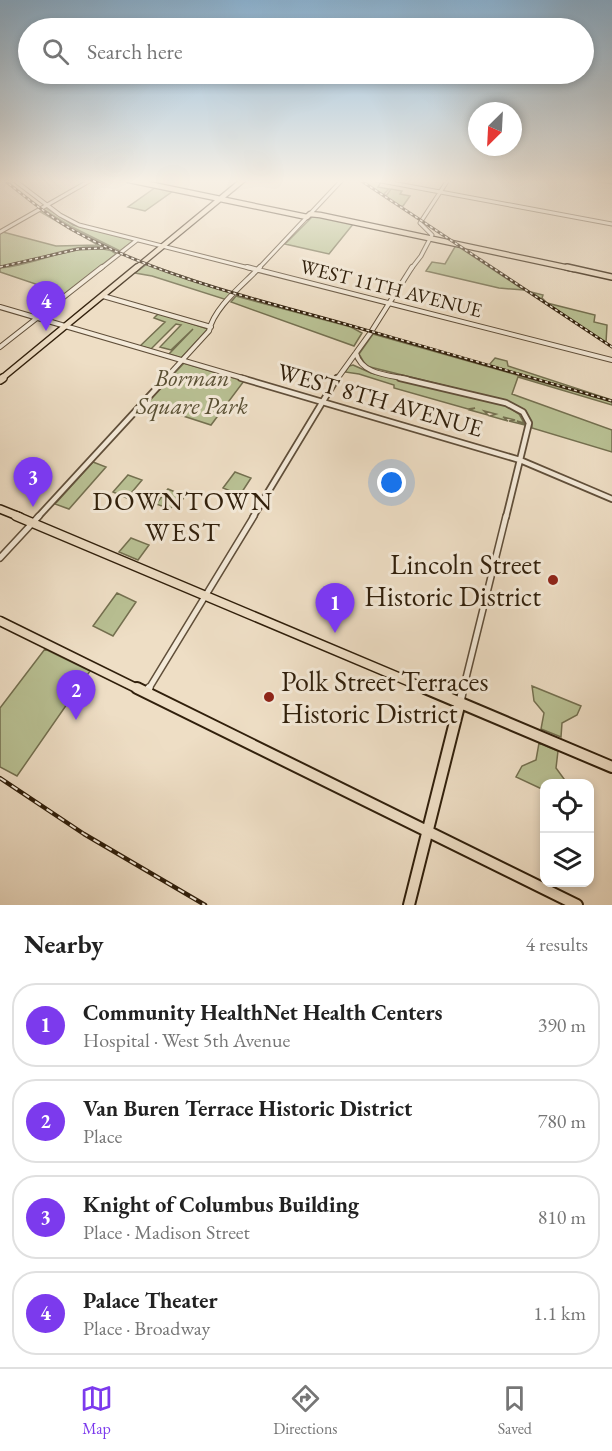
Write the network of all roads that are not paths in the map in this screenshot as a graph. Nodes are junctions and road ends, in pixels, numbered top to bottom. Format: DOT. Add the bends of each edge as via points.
graph roads {
  1 [pos="16,222"];
  2 [pos="73,222"];
  3 [pos="192,222"];
  4 [pos="302,222"];
  5 [pos="341,222"];
  6 [pos="421,222"];
  7 [pos="0,232"];
  8 [pos="430,239"];
  9 [pos="137,240"];
  10 [pos="163,246"];
  11 [pos="257,270"];
  12 [pos="612,277"];
  13 [pos="103,296"];
  14 [pos="390,304"];
  15 [pos="0,307"];
  16 [pos="37,318"];
  17 [pos="66,326"];
  18 [pos="211,327"];
  19 [pos="0,347"];
  20 [pos="357,350"];
  21 [pos="612,360"];
  22 [pos="182,361"];
  23 [pos="346,365"];
  24 [pos="362,366"];
  25 [pos="0,380"];
  26 [pos="323,402"];
  27 [pos="520,460"];
  28 [pos="612,499"];
  29 [pos="0,509"];
  30 [pos="33,523"];
  31 [pos="0,558"];
  32 [pos="205,595"];
  33 [pos="0,621"];
  34 [pos="146,693"];
  35 [pos="460,702"];
  36 [pos="612,767"];
  37 [pos="428,831"];
  38 [pos="410,905"];
  39 [pos="577,905"];
  1 -- 7 [label="street"];
  2 -- 9 [label="street, WEST 11TH AVENUE"];
  3 -- 10 [label="main road"];
  4 -- 11 [label="street"];
  5 -- 8 [label="main road"];
  6 -- 8 [label="street" via="432,233"];
  8 -- 12 [label="main road"];
  8 -- 14 [label="street"];
  9 -- 10 [label="street, WEST 11TH AVENUE"];
  9 -- 16 [label="street"];
  10 -- 11 [label="street, WEST 11TH AVENUE"];
  10 -- 13 [label="main road"];
  11 -- 14 [label="street, WEST 11TH AVENUE"];
  11 -- 18 [label="street" via="216,315"];
  13 -- 17 [label="main road"];
  13 -- 18 [label="street"];
  14 -- 20 [label="street"];
  14 -- 21 [label="street, WEST 11TH AVENUE"];
  15 -- 16 [label="street, WEST 8TH AVENUE"];
  16 -- 17 [label="street, WEST 8TH AVENUE"];
  16 -- 19 [label="street"];
  17 -- 22 [label="street, WEST 8TH AVENUE"];
  17 -- 25 [label="main road"];
  18 -- 22 [label="street"];
  20 -- 23 [label="street"];
  20 -- 24 [label="street" via="356,357"];
  22 -- 26 [label="street, WEST 8TH AVENUE"];
  22 -- 30 [label="street"];
  23 -- 24 [label="street"];
  23 -- 26 [label="street"];
  24 -- 27 [label="street" via="516,407 529,424"];
  26 -- 27 [label="street, WEST 8TH AVENUE"];
  26 -- 32 [label="street"];
  27 -- 28 [label="street, WEST 8TH AVENUE"];
  27 -- 35 [label="street"];
  29 -- 30 [label="main road"];
  30 -- 31 [label="street"];
  30 -- 32 [label="main road"];
  32 -- 34 [label="street"];
  32 -- 35 [label="main road"];
  33 -- 34 [label="main road"];
  34 -- 37 [label="main road"];
  35 -- 36 [label="main road"];
  35 -- 37 [label="main road"];
  37 -- 38 [label="main road"];
  37 -- 39 [label="main road"];
}
